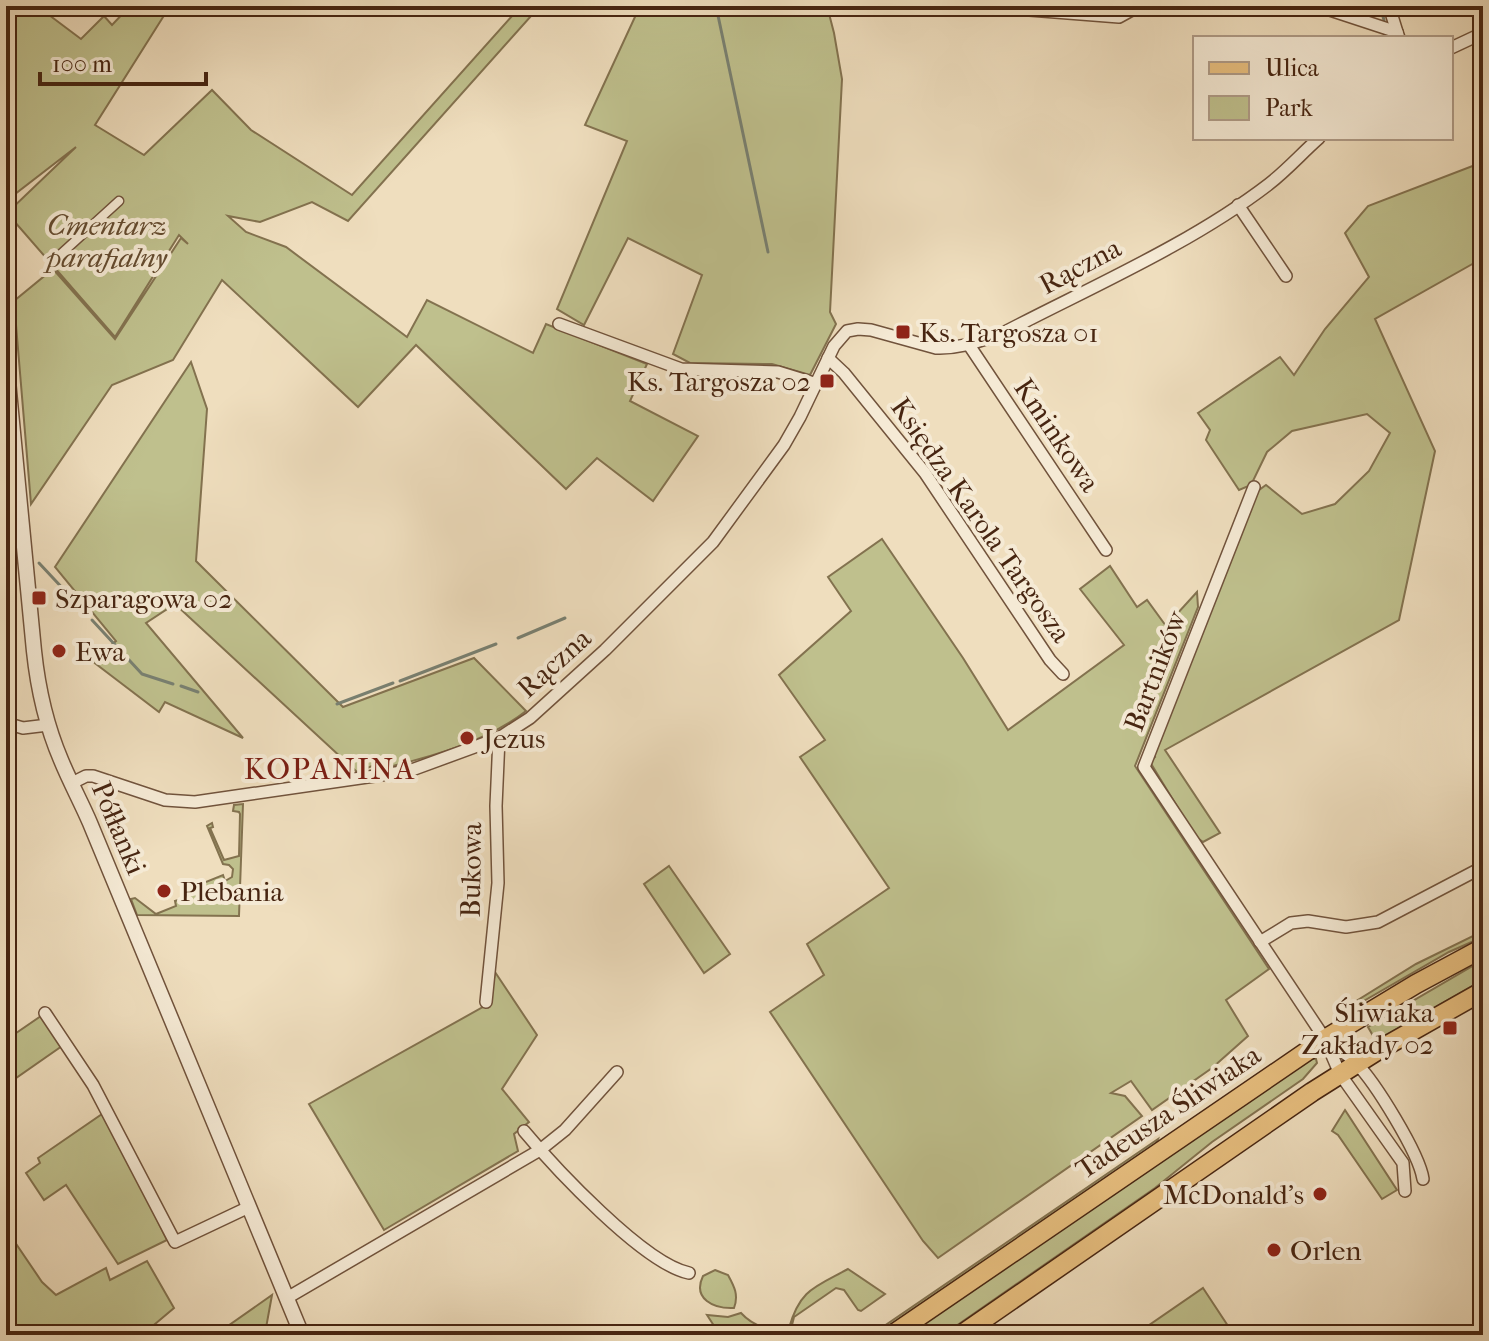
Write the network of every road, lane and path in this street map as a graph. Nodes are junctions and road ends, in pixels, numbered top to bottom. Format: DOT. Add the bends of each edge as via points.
graph roads {
  1 [pos="1139,6"];
  2 [pos="1304,6"];
  3 [pos="1389,6"];
  4 [pos="1003,8"];
  5 [pos="1483,33"];
  6 [pos="1398,35"];
  7 [pos="1453,47"];
  8 [pos="1317,140"];
  9 [pos="119,201"];
  10 [pos="1238,205"];
  11 [pos="51,263"];
  12 [pos="1286,276"];
  13 [pos="559,324"];
  14 [pos="969,345"];
  15 [pos="828,358"];
  16 [pos="6,360"];
  17 [pos="817,384"];
  18 [pos="1254,487"];
  19 [pos="1106,550"];
  20 [pos="1063,674"];
  21 [pos="6,723"];
  22 [pos="48,725"];
  23 [pos="499,738"];
  24 [pos="72,783"];
  25 [pos="1483,867"];
  26 [pos="1260,942"];
  27 [pos="1483,948"];
  28 [pos="1483,991"];
  29 [pos="486,1002"];
  30 [pos="45,1013"];
  31 [pos="1325,1039"];
  32 [pos="1357,1063"];
  33 [pos="617,1072"];
  34 [pos="1340,1074"];
  35 [pos="524,1131"];
  36 [pos="540,1150"];
  37 [pos="1423,1179"];
  38 [pos="1405,1191"];
  39 [pos="249,1207"];
  40 [pos="689,1273"];
  41 [pos="287,1298"];
  42 [pos="302,1335"];
  43 [pos="892,1335"];
  44 [pos="961,1335"];
  1 -- 4 [label="street" via="1119,17"];
  2 -- 6 [label="street"];
  3 -- 6 [label="street"];
  5 -- 7 [label="street"];
  8 -- 10 [label="street, Rączna"];
  9 -- 11 [label="street"];
  10 -- 12 [label="street"];
  10 -- 14 [label="street, Rączna" via="1001,334"];
  13 -- 17 [label="street" via="681,369 778,372"];
  14 -- 15 [label="street, Rączna" via="936,348 853,329"];
  14 -- 19 [label="street, Kminkowa"];
  15 -- 17 [label="street, Rączna"];
  15 -- 20 [label="street, Księdza Karola Targosza" via="925,473"];
  16 -- 22 [label="street, Półłanki" via="34,651"];
  17 -- 23 [label="street, Rączna" via="784,445 713,542 562,689"];
  18 -- 26 [label="street, Bartników" via="1144,767"];
  21 -- 22 [label="street" via="23,728"];
  22 -- 24 [label="street, Półłanki"];
  23 -- 24 [label="street, Rączna" via="409,771 195,802 165,800 93,776"];
  23 -- 29 [label="street, Bukowa" via="498,883"];
  24 -- 39 [label="street, Półłanki"];
  25 -- 26 [label="street" via="1378,922 1346,927 1291,923"];
  26 -- 31 [label="street, Bartników"];
  27 -- 31 [label="main road, Tadeusza Śliwiaka"];
  28 -- 32 [label="main road"];
  30 -- 39 [label="street" via="93,1085 175,1242"];
  31 -- 32 [label="street"];
  31 -- 34 [label="street"];
  31 -- 43 [label="main road, Tadeusza Śliwiaka"];
  32 -- 34 [label="main road"];
  32 -- 37 [label="street" via="1410,1143"];
  33 -- 36 [label="street"];
  34 -- 38 [label="street" via="1403,1163"];
  34 -- 44 [label="main road"];
  35 -- 36 [label="street"];
  36 -- 40 [label="street" via="628,1235 675,1270"];
  36 -- 41 [label="street"];
  39 -- 41 [label="street, Półłanki"];
  41 -- 42 [label="street, Półłanki"];
}
